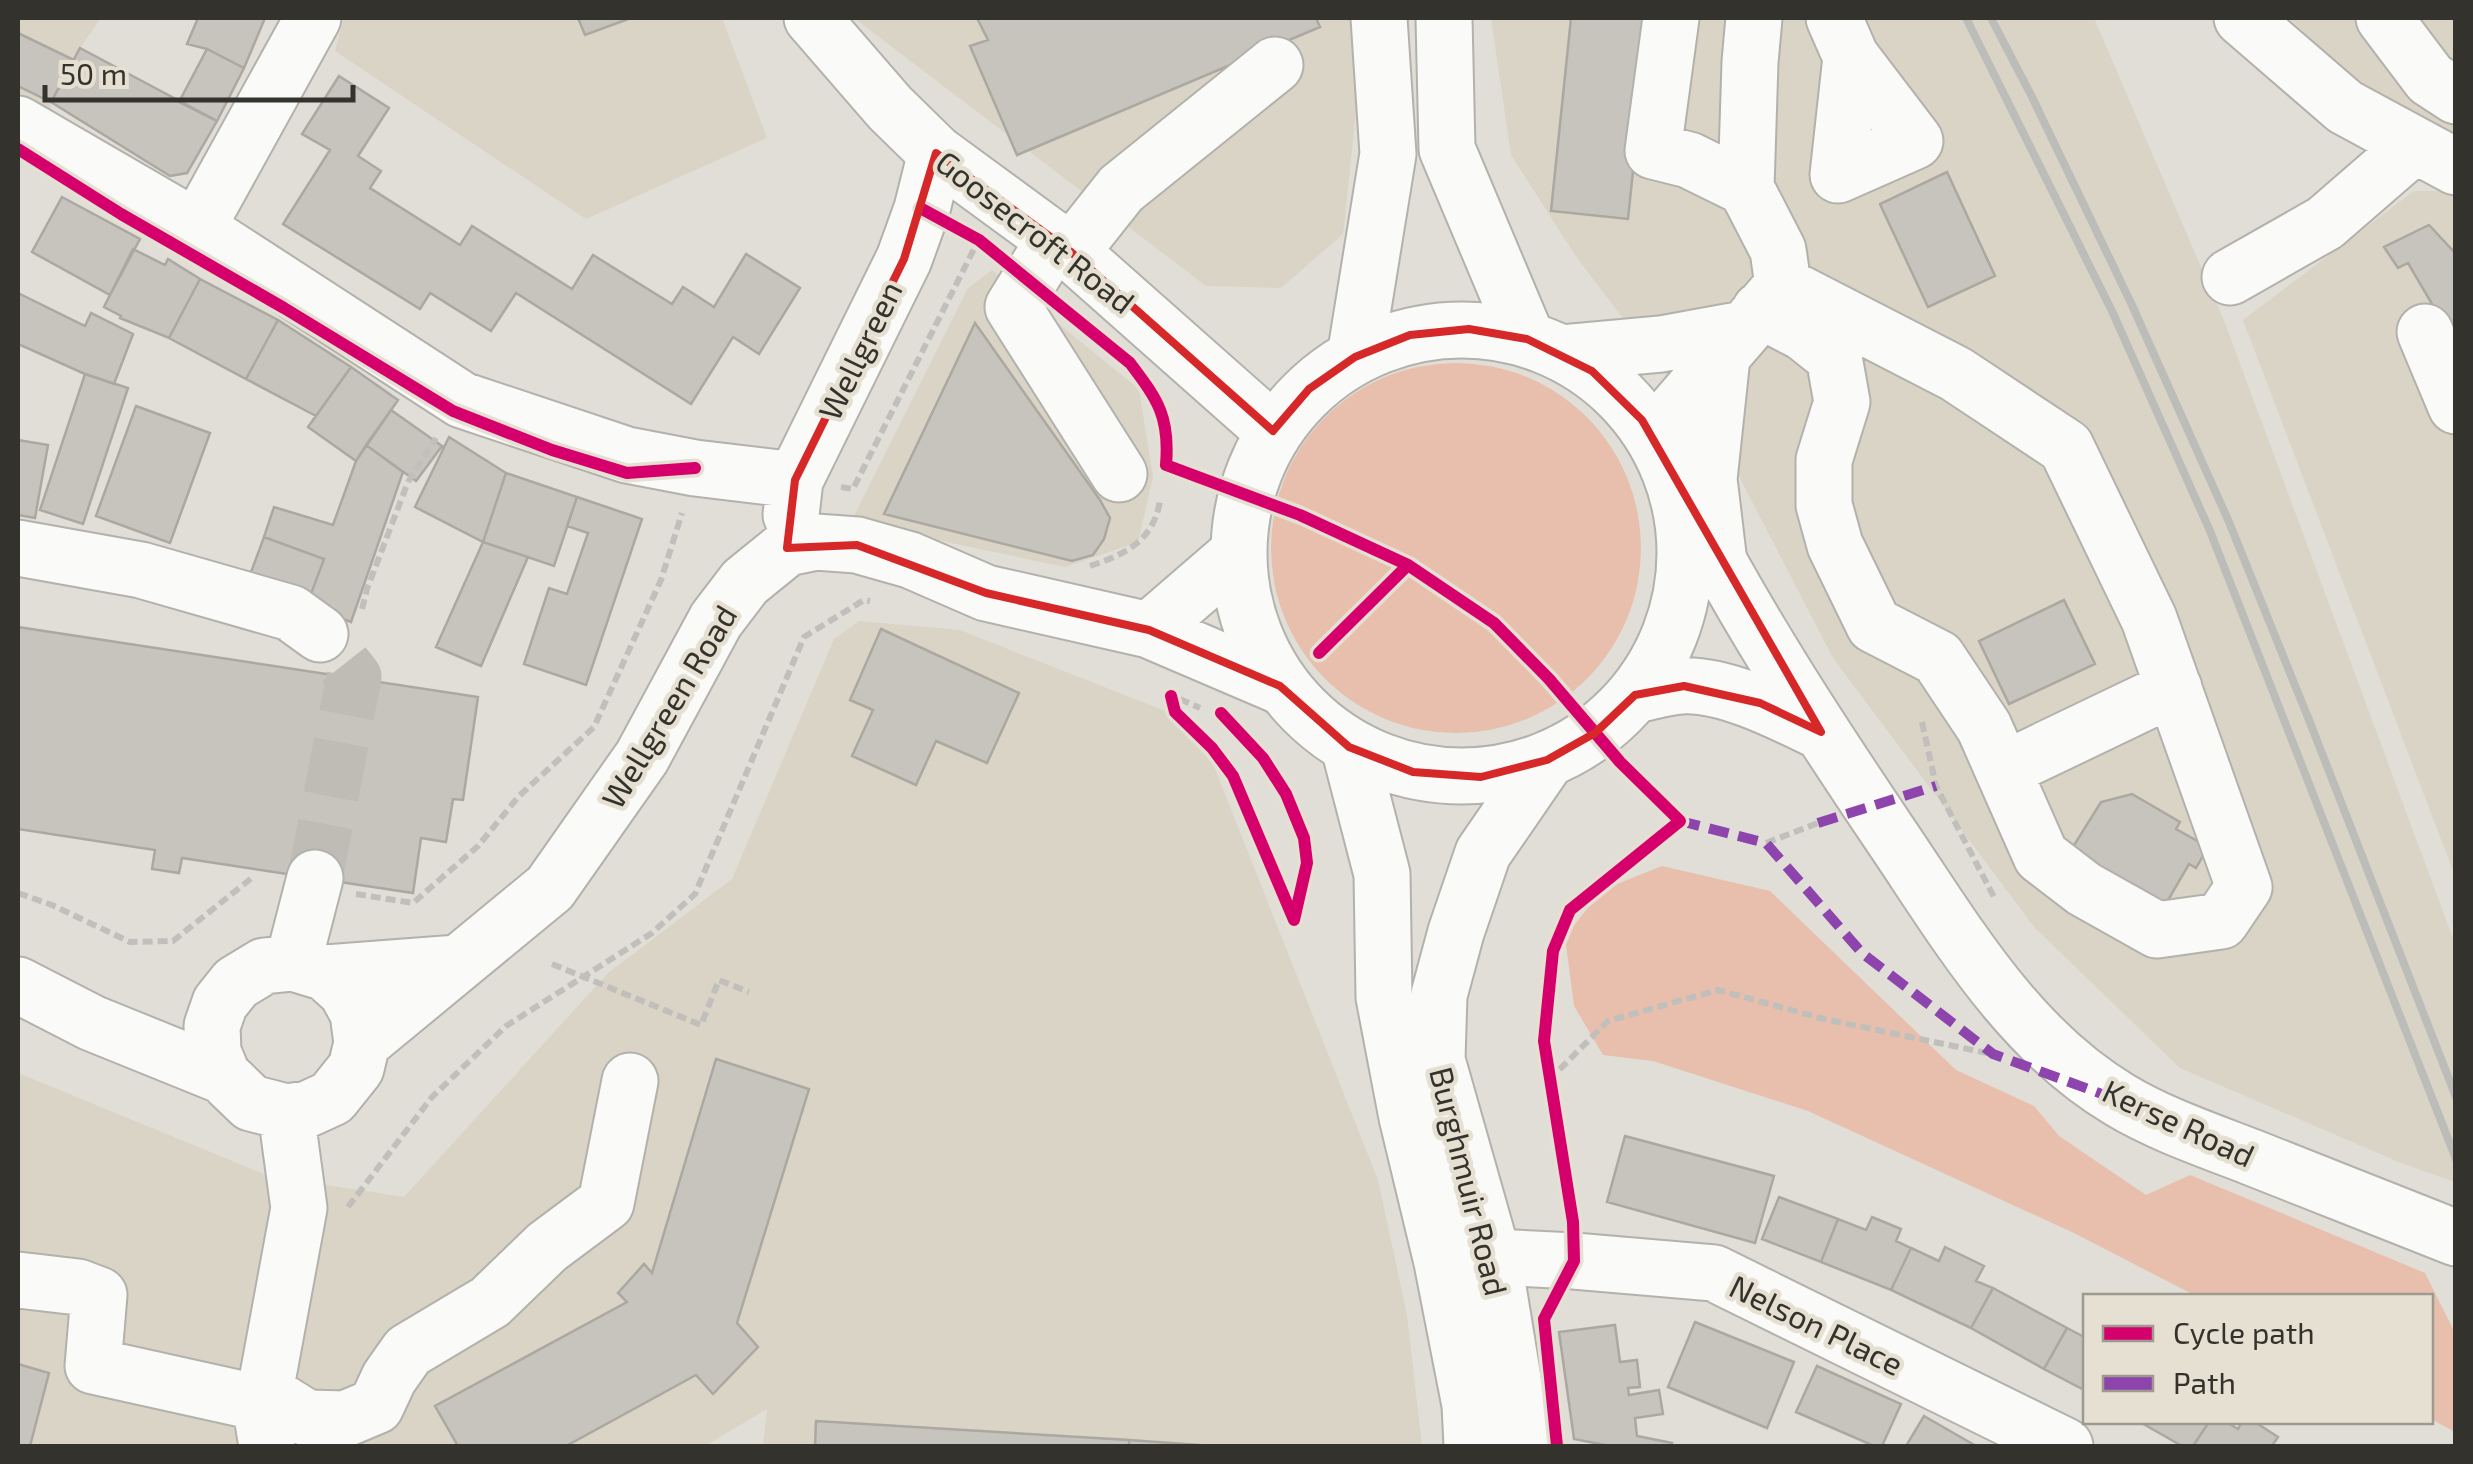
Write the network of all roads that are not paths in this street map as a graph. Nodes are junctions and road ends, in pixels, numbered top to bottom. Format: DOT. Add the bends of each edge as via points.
graph roads {
  1 [pos="313,18"];
  2 [pos="812,18"];
  3 [pos="1379,18"];
  4 [pos="1444,18"];
  5 [pos="1670,18"];
  6 [pos="1754,18"];
  7 [pos="2242,18"];
  8 [pos="2384,18"];
  9 [pos="1275,65"];
  10 [pos="2456,96"];
  11 [pos="18,124"];
  12 [pos="936,152"];
  13 [pos="2435,156"];
  14 [pos="1746,188"];
  15 [pos="196,228"];
  16 [pos="1052,257"];
  17 [pos="2230,277"];
  18 [pos="1752,320"];
  19 [pos="2426,332"];
  20 [pos="1544,346"];
  21 [pos="1355,356"];
  22 [pos="2456,406"];
  23 [pos="1274,431"];
  24 [pos="1666,460"];
  25 [pos="1119,474"];
  26 [pos="795,480"];
  27 [pos="18,548"];
  28 [pos="787,548"];
  29 [pos="1237,554"];
  30 [pos="1722,570"];
  31 [pos="1150,630"];
  32 [pos="320,634"];
  33 [pos="1280,686"];
  34 [pos="2174,688"];
  35 [pos="1635,696"];
  36 [pos="1822,732"];
  37 [pos="1349,748"];
  38 [pos="1547,760"];
  39 [pos="2003,770"];
  40 [pos="332,885"];
  41 [pos="458,963"];
  42 [pos="310,968"];
  43 [pos="18,985"];
  44 [pos="220,1004"];
  45 [pos="92,1023"];
  46 [pos="362,1043"];
  47 [pos="223,1076"];
  48 [pos="630,1081"];
  49 [pos="286,1112"];
  50 [pos="2456,1238"];
  51 [pos="1493,1258"];
  52 [pos="18,1280"];
  53 [pos="264,1414"];
  54 [pos="347,1432"];
  55 [pos="1472,1446"];
  56 [pos="1524,1446"];
  57 [pos="2065,1446"];
  1 -- 15 [label="main road"];
  2 -- 12 [label="main road, Goosecroft Road"];
  3 -- 21 [label="main road" via="1388,154"];
  4 -- 20 [label="main road" via="1447,149"];
  5 -- 14 [label="main road" via="1654,151"];
  6 -- 14 [label="main road"];
  7 -- 13 [label="main road" via="2345,107"];
  8 -- 10 [label="main road" via="2430,79"];
  9 -- 16 [label="main road" via="1121,189"];
  11 -- 15 [label="main road"];
  12 -- 16 [label="main road, Goosecroft Road"];
  12 -- 26 [label="main road, Wellgreen" via="904,260"];
  13 -- 17 [label="main road"];
  14 -- 18 [label="main road" via="1778,250"];
  15 -- 26 [label="main road" via="462,400 627,456"];
  16 -- 23 [label="main road, Goosecroft Road"];
  16 -- 25 [label="main road" via="1013,306"];
  18 -- 20 [label="main road" via="1661,344"];
  18 -- 24 [label="main road" via="1664,423"];
  18 -- 30 [label="main road" via="1710,479"];
  18 -- 34 [label="main road" via="1956,374 2066,448 2149,620"];
  18 -- 39 [label="main road" via="1804,332 1834,357 1842,402 1824,460 1824,504 1835,545 1874,625 1938,658 1984,727"];
  19 -- 22 [label="main road"];
  20 -- 21 [label="main road" via="1450,331 1410,335"];
  20 -- 24 [label="main road" via="1619,394"];
  21 -- 23 [label="main road" via="1310,389"];
  23 -- 29 [label="main road" via="1246,490"];
  24 -- 30 [label="main road, Kerse Road"];
  24 -- 35 [label="main road" via="1684,528 1684,588 1666,644"];
  26 -- 28 [label="main road, Wellgreen"];
  27 -- 32 [label="main road" via="140,570 291,613"];
  28 -- 31 [label="main road" via="856,545 986,593"];
  28 -- 41 [label="main road, Wellgreen Road" via="745,582 716,620 642,757 550,888"];
  29 -- 31 [label="main road"];
  29 -- 33 [label="main road" via="1248,623"];
  30 -- 36 [label="main road, Kerse Road"];
  31 -- 33 [label="main road"];
  33 -- 37 [label="main road"];
  34 -- 39 [label="main road"];
  34 -- 39 [label="main road" via="2244,887 2221,922 2157,930 2084,889 2040,856"];
  35 -- 36 [label="main road" via="1684,686 1720,692"];
  35 -- 38 [label="main road" via="1595,734"];
  36 -- 50 [label="main road, Kerse Road" via="1977,963 2071,1066 2120,1100 2186,1132"];
  37 -- 38 [label="main road" via="1413,772 1481,776"];
  37 -- 55 [label="main road, Burghmuir Road" via="1382,874 1384,998 1467,1387"];
  38 -- 51 [label="main road, Burghmuir Road" via="1483,853 1439,995 1438,1060"];
  40 -- 42 [label="main road"];
  41 -- 42 [label="main road"];
  41 -- 46 [label="main road"];
  42 -- 44 [label="main road" via="264,966 236,983"];
  42 -- 46 [label="main road" via="346,991"];
  43 -- 45 [label="main road"];
  44 -- 45 [label="main road"];
  44 -- 47 [label="main road" via="213,1052"];
  45 -- 47 [label="main road"];
  46 -- 49 [label="main road" via="356,1068 332,1098"];
  47 -- 49 [label="main road" via="251,1104"];
  48 -- 54 [label="main road" via="606,1204 547,1247 490,1302 408,1351 376,1406"];
  49 -- 53 [label="main road" via="298,1208"];
  51 -- 56 [label="main road, Burghmuir Road"];
  51 -- 57 [label="main road, Nelson Place" via="1714,1272"];
  52 -- 53 [label="main road" via="99,1295 93,1366"];
  53 -- 54 [label="main road" via="307,1418"];
}
